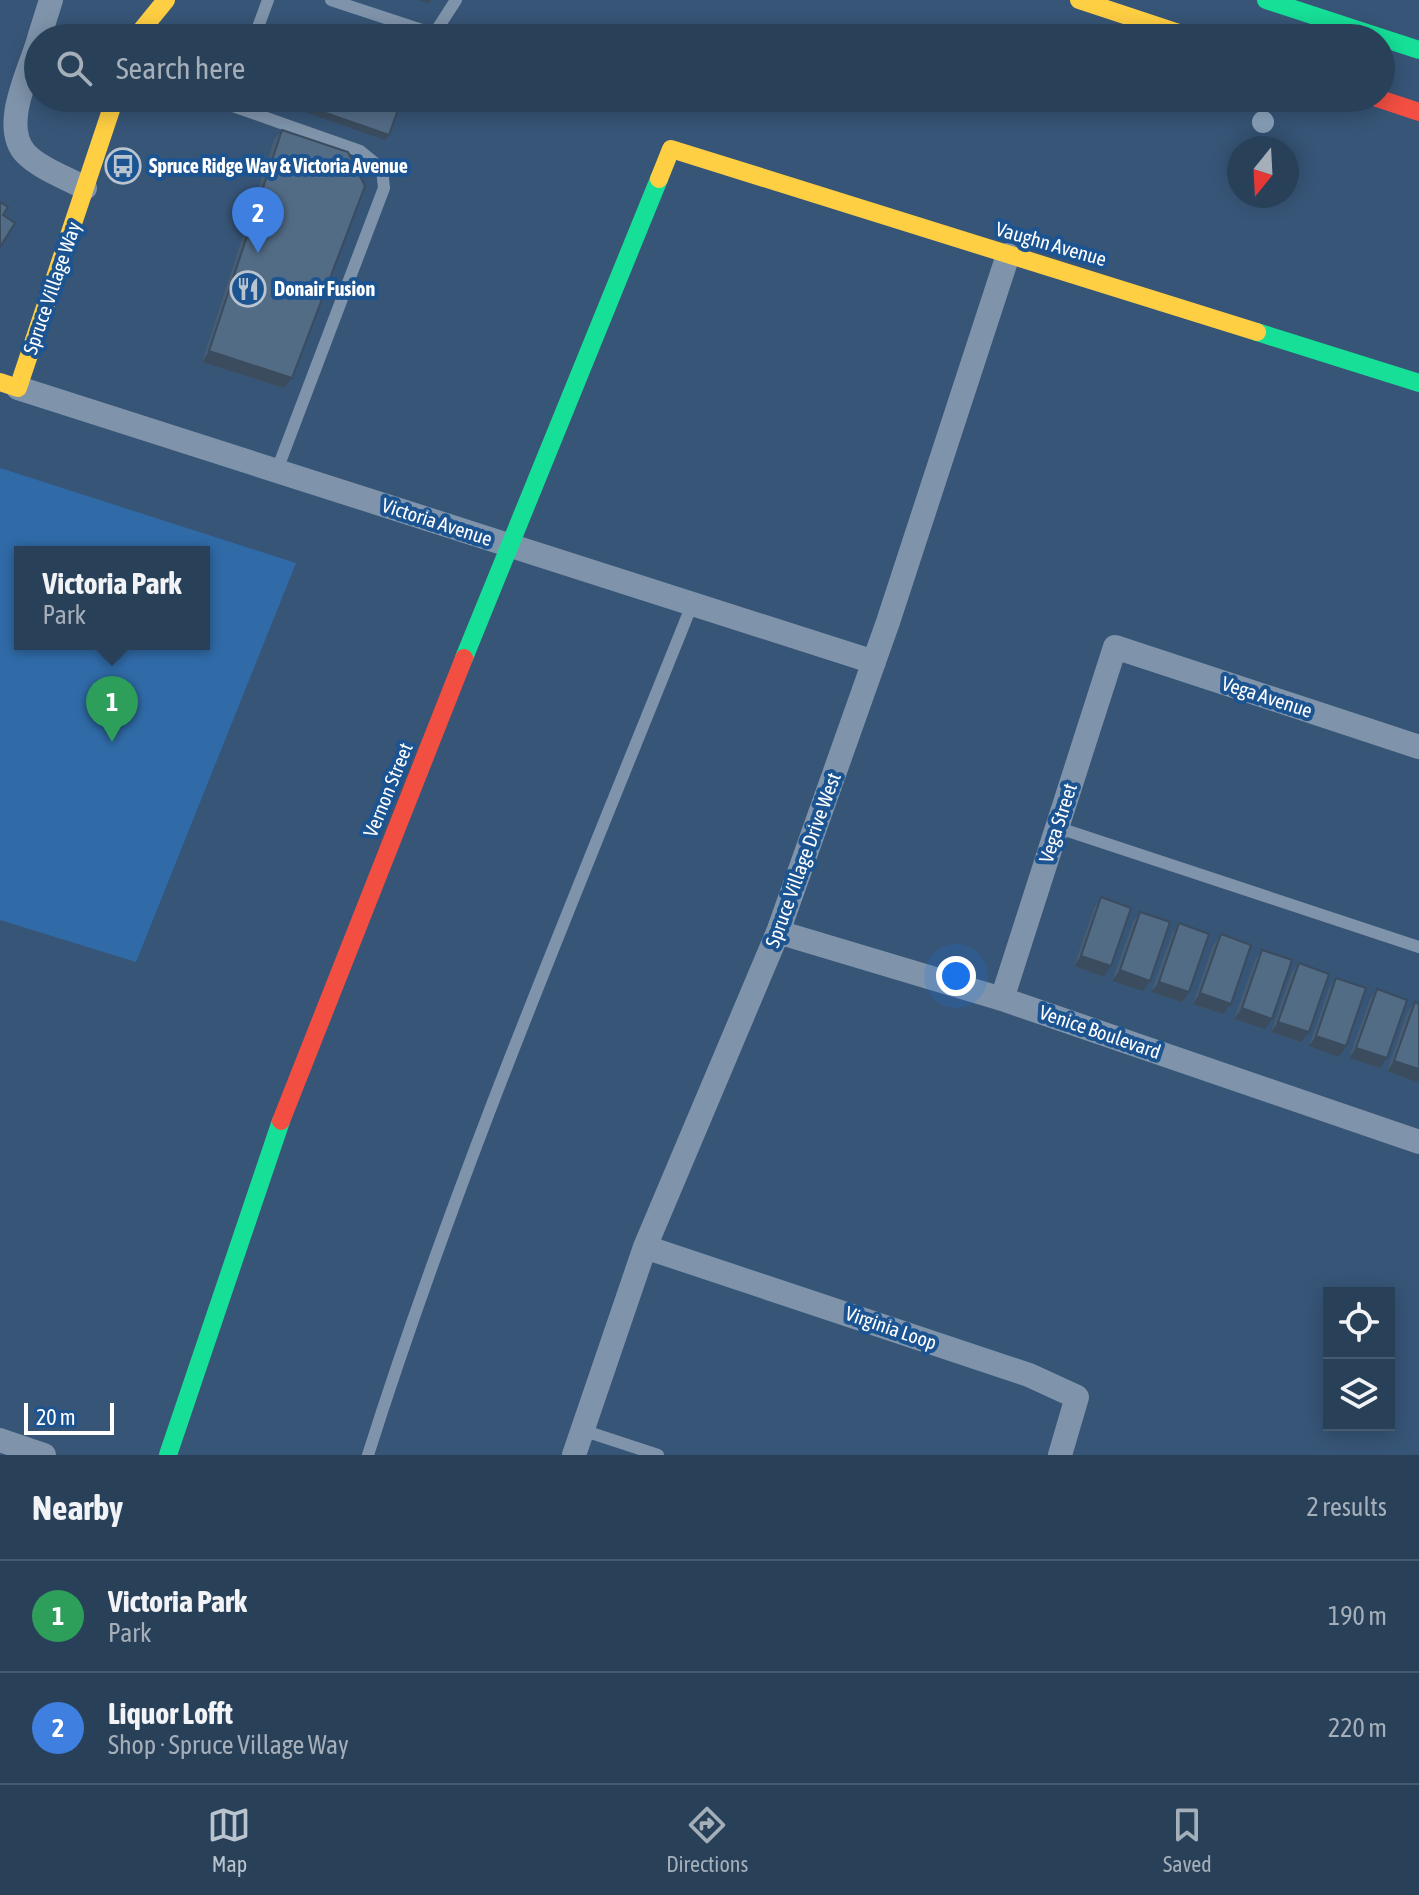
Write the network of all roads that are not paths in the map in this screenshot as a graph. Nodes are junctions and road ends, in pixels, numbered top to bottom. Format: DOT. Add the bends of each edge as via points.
graph roads {
  1 [pos="51,0"];
  2 [pos="166,0"];
  3 [pos="268,0"];
  4 [pos="331,0"];
  5 [pos="456,0"];
  6 [pos="1079,0"];
  7 [pos="1266,0"];
  8 [pos="133,11"];
  9 [pos="44,24"];
  10 [pos="135,24"];
  11 [pos="145,24"];
  12 [pos="259,24"];
  13 [pos="404,24"];
  14 [pos="440,24"];
  15 [pos="1163,24"];
  16 [pos="1339,24"];
  17 [pos="1395,42"];
  18 [pos="1419,50"];
  19 [pos="24,88"];
  20 [pos="1395,104"];
  21 [pos="110,112"];
  22 [pos="257,112"];
  23 [pos="1419,112"];
  24 [pos="671,149"];
  25 [pos="85,188"];
  26 [pos="1008,255"];
  27 [pos="1419,383"];
  28 [pos="9,385"];
  29 [pos="277,470"];
  30 [pos="509,545"];
  31 [pos="693,602"];
  32 [pos="1115,647"];
  33 [pos="874,662"];
  34 [pos="1419,747"];
  35 [pos="1056,827"];
  36 [pos="778,932"];
  37 [pos="1419,947"];
  38 [pos="1002,999"];
  39 [pos="1419,1142"];
  40 [pos="645,1247"];
  41 [pos="582,1430"];
  42 [pos="0,1440"];
  43 [pos="44,1455"];
  44 [pos="168,1455"];
  45 [pos="368,1455"];
  46 [pos="574,1455"];
  47 [pos="658,1455"];
  48 [pos="1060,1455"];
  1 -- 9 [label="street"];
  2 -- 11 [label="street"];
  3 -- 12 [label="lane"];
  4 -- 13 [label="lane"];
  5 -- 14 [label="lane"];
  6 -- 15 [label="street"];
  7 -- 16 [label="street"];
  8 -- 10 [label="street"];
  17 -- 18 [label="street"];
  19 -- 25 [label="street" via="14,129 17,141 33,160"];
  20 -- 23 [label="street"];
  21 -- 25 [label="street, Spruce Village Way"];
  22 -- 29 [label="lane" via="360,151 382,169 384,188"];
  24 -- 26 [label="street, Vaughn Avenue"];
  24 -- 30 [label="street, Vernon Street"];
  25 -- 28 [label="street, Spruce Village Way"];
  26 -- 27 [label="street, Vaughn Avenue" via="1077,272"];
  26 -- 33 [label="street, Spruce Village Drive West"];
  28 -- 29 [label="street, Victoria Avenue"];
  29 -- 30 [label="street, Victoria Avenue"];
  30 -- 31 [label="street, Victoria Avenue"];
  30 -- 44 [label="street, Vernon Street" via="280,1123"];
  31 -- 33 [label="street, Victoria Avenue"];
  31 -- 45 [label="lane" via="468,1160"];
  32 -- 34 [label="street, Vega Avenue"];
  32 -- 35 [label="street, Vega Street"];
  33 -- 36 [label="street, Spruce Village Drive West"];
  35 -- 37 [label="lane"];
  35 -- 38 [label="street, Vega Street"];
  36 -- 38 [label="street, Venice Boulevard"];
  36 -- 40 [label="street, Spruce Village Drive West"];
  38 -- 39 [label="street, Venice Boulevard"];
  40 -- 41 [label="street, Spruce Village Drive West"];
  40 -- 48 [label="street, Virginia Loop" via="1029,1375 1077,1397"];
  41 -- 46 [label="street, Spruce Village Drive West"];
  41 -- 47 [label="lane"];
  42 -- 43 [label="street"];
}
